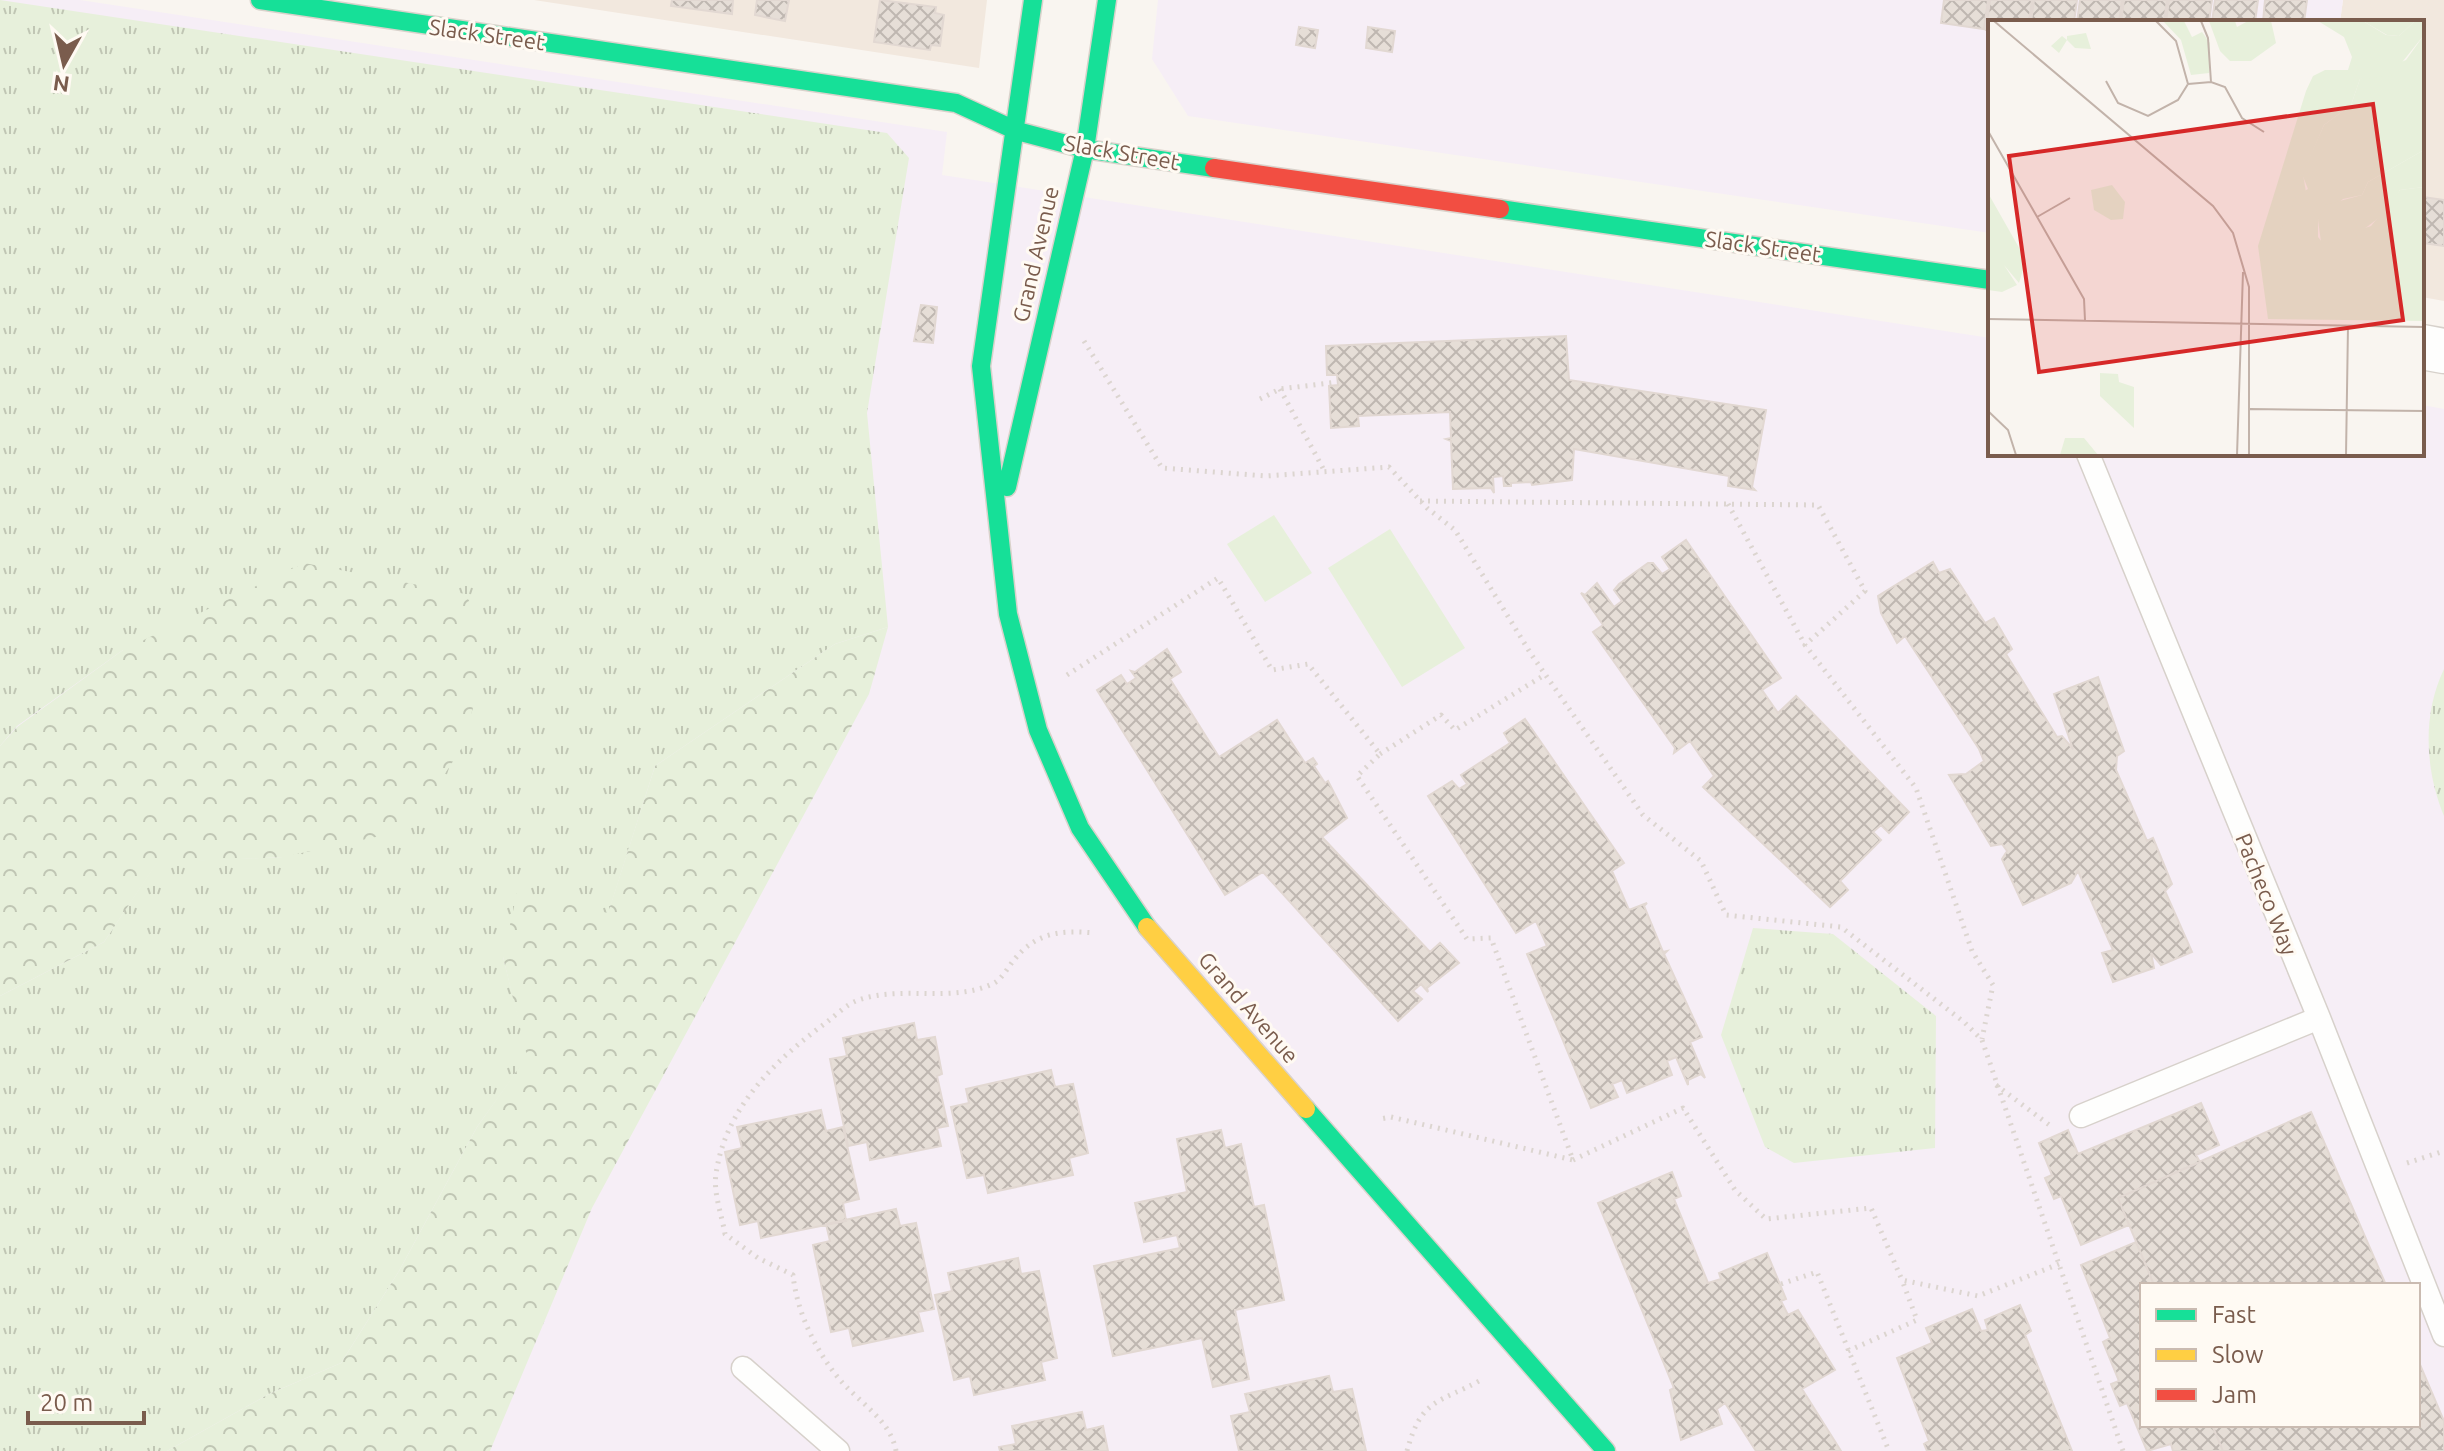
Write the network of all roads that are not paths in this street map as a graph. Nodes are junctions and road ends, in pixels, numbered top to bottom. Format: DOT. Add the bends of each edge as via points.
graph roads {
  1 [pos="260,0"];
  2 [pos="1033,0"];
  3 [pos="1107,0"];
  4 [pos="372,9"];
  5 [pos="1017,131"];
  6 [pos="1085,149"];
  7 [pos="1988,280"];
  8 [pos="2424,347"];
  9 [pos="2444,351"];
  10 [pos="2089,456"];
  11 [pos="1000,518"];
  12 [pos="2319,1018"];
  13 [pos="2081,1116"];
  14 [pos="2444,1335"];
  15 [pos="743,1368"];
  16 [pos="838,1451"];
  17 [pos="1606,1451"];
  1 -- 4 [label="street, Slack Street"];
  2 -- 5 [label="street, Grand Avenue"];
  3 -- 6 [label="street, Grand Avenue"];
  4 -- 5 [label="street, Slack Street" via="956,103"];
  5 -- 6 [label="street, Slack Street"];
  5 -- 11 [label="street, Grand Avenue" via="981,366"];
  6 -- 7 [label="street, Slack Street"];
  6 -- 11 [label="street, Grand Avenue"];
  8 -- 9 [label="street"];
  10 -- 12 [label="lane, Pacheco Way"];
  11 -- 17 [label="street, Grand Avenue" via="1008,614 1034,716 1080,828 1154,936"];
  12 -- 13 [label="lane"];
  12 -- 14 [label="lane, Pacheco Way"];
  15 -- 16 [label="lane"];
}
